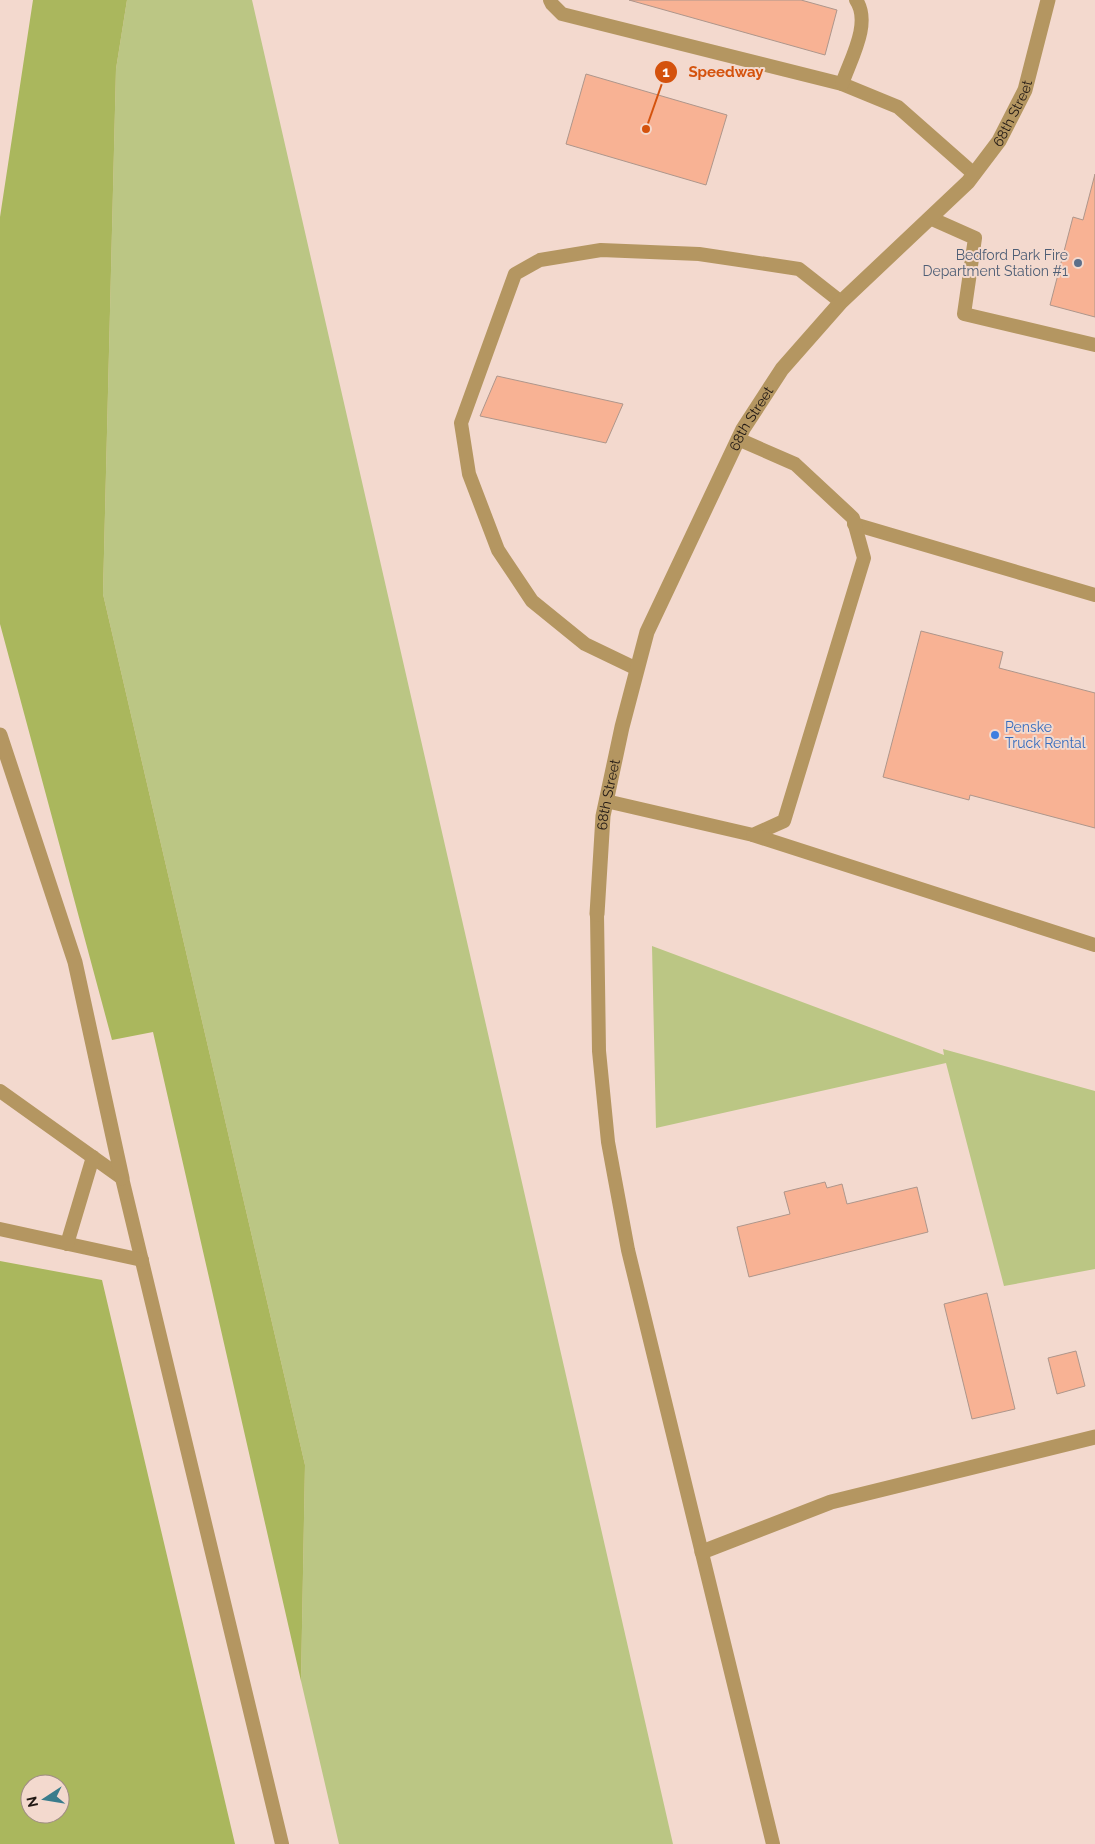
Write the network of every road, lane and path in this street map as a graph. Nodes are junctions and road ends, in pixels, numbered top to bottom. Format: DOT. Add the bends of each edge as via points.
graph roads {
  1 [pos="550,0"];
  2 [pos="856,0"];
  3 [pos="1048,0"];
  4 [pos="842,84"];
  5 [pos="974,174"];
  6 [pos="930,218"];
  7 [pos="841,302"];
  8 [pos="1095,344"];
  9 [pos="738,439"];
  10 [pos="854,524"];
  11 [pos="1095,595"];
  12 [pos="638,669"];
  13 [pos="0,735"];
  14 [pos="606,801"];
  15 [pos="753,835"];
  16 [pos="597,914"];
  17 [pos="1095,945"];
  18 [pos="0,1091"];
  19 [pos="93,1157"];
  20 [pos="122,1178"];
  21 [pos="0,1229"];
  22 [pos="67,1244"];
  23 [pos="142,1260"];
  24 [pos="1095,1437"];
  25 [pos="702,1552"];
  26 [pos="282,1844"];
  27 [pos="773,1844"];
  1 -- 4 [label="lane" via="562,14"];
  2 -- 4 [label="lane" via="861,8 863,24"];
  3 -- 5 [label="street, 68th Street" via="1025,90 999,141"];
  4 -- 5 [label="lane" via="898,107"];
  5 -- 6 [label="street, 68th Street"];
  6 -- 7 [label="street, 68th Street"];
  6 -- 8 [label="lane" via="975,238 964,314"];
  7 -- 9 [label="street, 68th Street" via="782,369"];
  7 -- 12 [label="lane" via="799,269 699,254 601,250 540,260 515,274 461,423 469,474 498,550 532,601 585,644"];
  9 -- 10 [label="lane" via="795,464 853,518"];
  9 -- 12 [label="street, 68th Street" via="647,632"];
  10 -- 11 [label="lane"];
  10 -- 15 [label="lane" via="864,558 784,821"];
  12 -- 14 [label="street, 68th Street"];
  13 -- 20 [label="street" via="75,962"];
  14 -- 15 [label="lane"];
  14 -- 16 [label="street, 68th Street"];
  15 -- 17 [label="lane"];
  16 -- 25 [label="lane" via="599,1051 608,1142 628,1250"];
  18 -- 19 [label="lane"];
  19 -- 20 [label="lane"];
  19 -- 22 [label="lane"];
  20 -- 23 [label="lane"];
  21 -- 22 [label="lane"];
  22 -- 23 [label="lane"];
  23 -- 26 [label="lane"];
  24 -- 25 [label="street" via="830,1502"];
  25 -- 27 [label="lane"];
}
